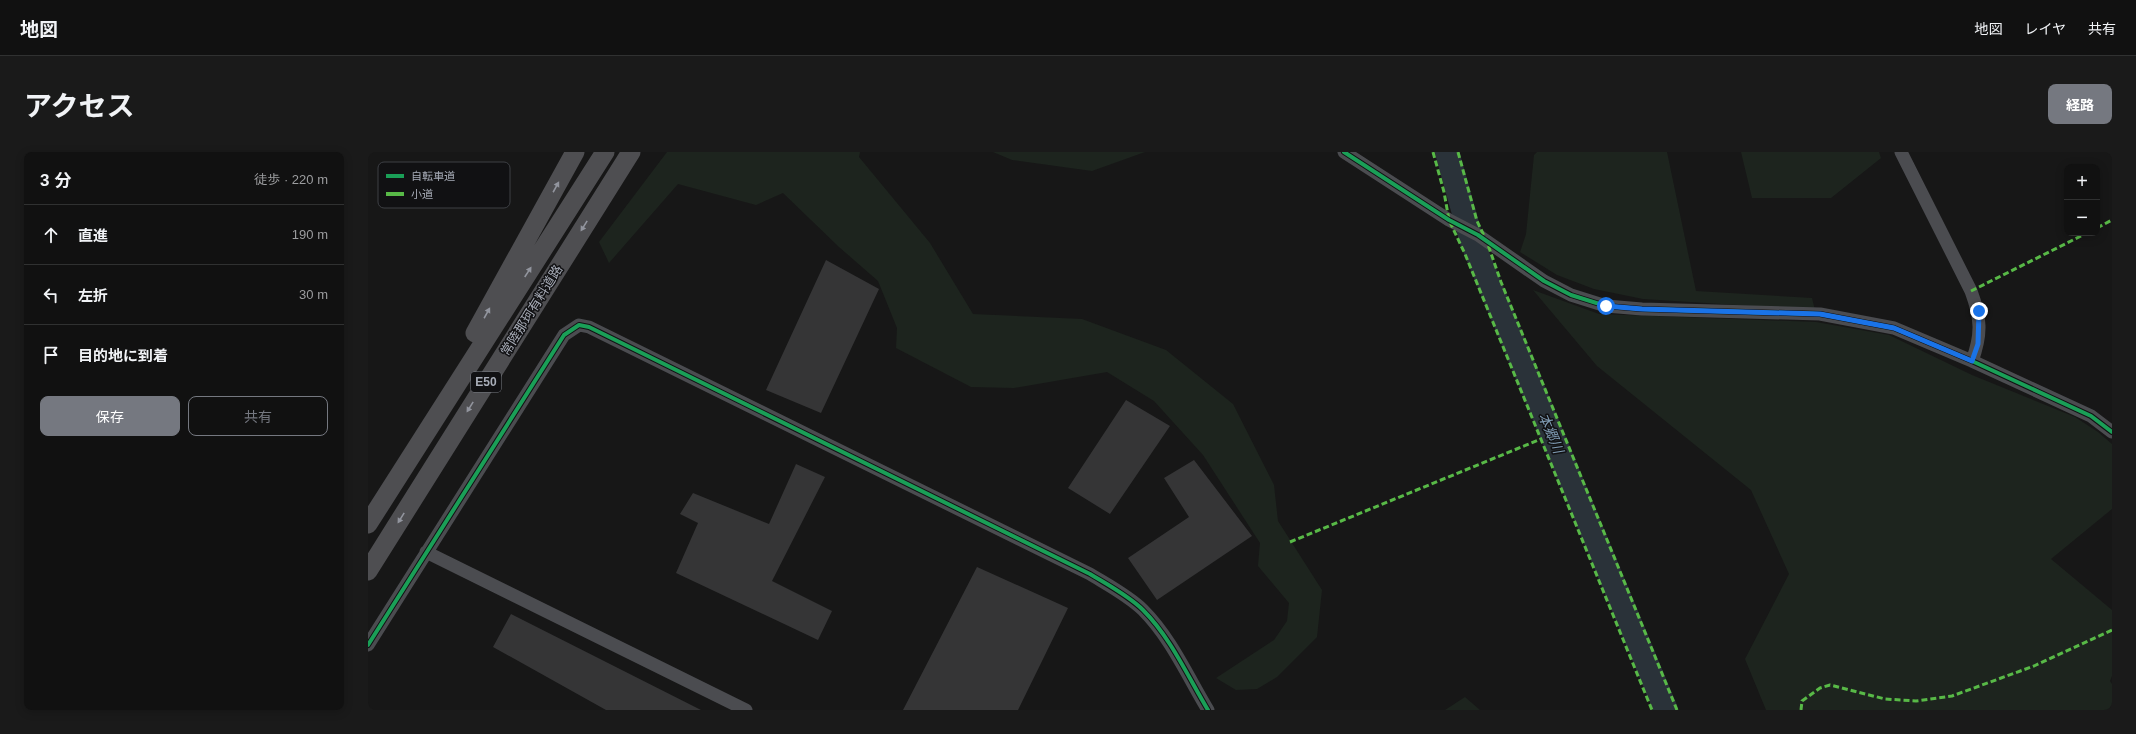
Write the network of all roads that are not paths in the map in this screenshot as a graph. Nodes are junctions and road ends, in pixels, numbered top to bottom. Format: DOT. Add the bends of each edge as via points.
graph roads {
  1 [pos="576,152"];
  2 [pos="605,152"];
  3 [pos="631,152"];
  4 [pos="636,152"];
  5 [pos="1344,152"];
  6 [pos="1901,152"];
  7 [pos="605,193"];
  8 [pos="1972,361"];
  9 [pos="2112,432"];
  10 [pos="370,521"];
  11 [pos="426,552"];
  12 [pos="368,571"];
  13 [pos="368,645"];
  14 [pos="746,710"];
  15 [pos="1208,710"];
  10 -- 1 [label="highway, one-way"];
  10 -- 2 [label="highway, 常陸那珂有料道路 / E50, one-way"];
  3 -- 7 [label="highway, 常陸那珂有料道路 / E50"];
  4 -- 7 [label="highway"];
  5 -- 8 [label="street" via="1478,235 1544,281 1571,295 1606,306 1642,309 1820,314 1894,328"];
  6 -- 8 [label="street" via="1979,311 1978,344"];
  7 -- 12 [label="highway, 常陸那珂有料道路 / E50, one-way"];
  8 -- 9 [label="street" via="2091,416"];
  11 -- 13 [label="street"];
  11 -- 14 [label="street"];
  11 -- 15 [label="street" via="564,335 579,326 589,327 1112,587 1142,609 1156,624"];
}
